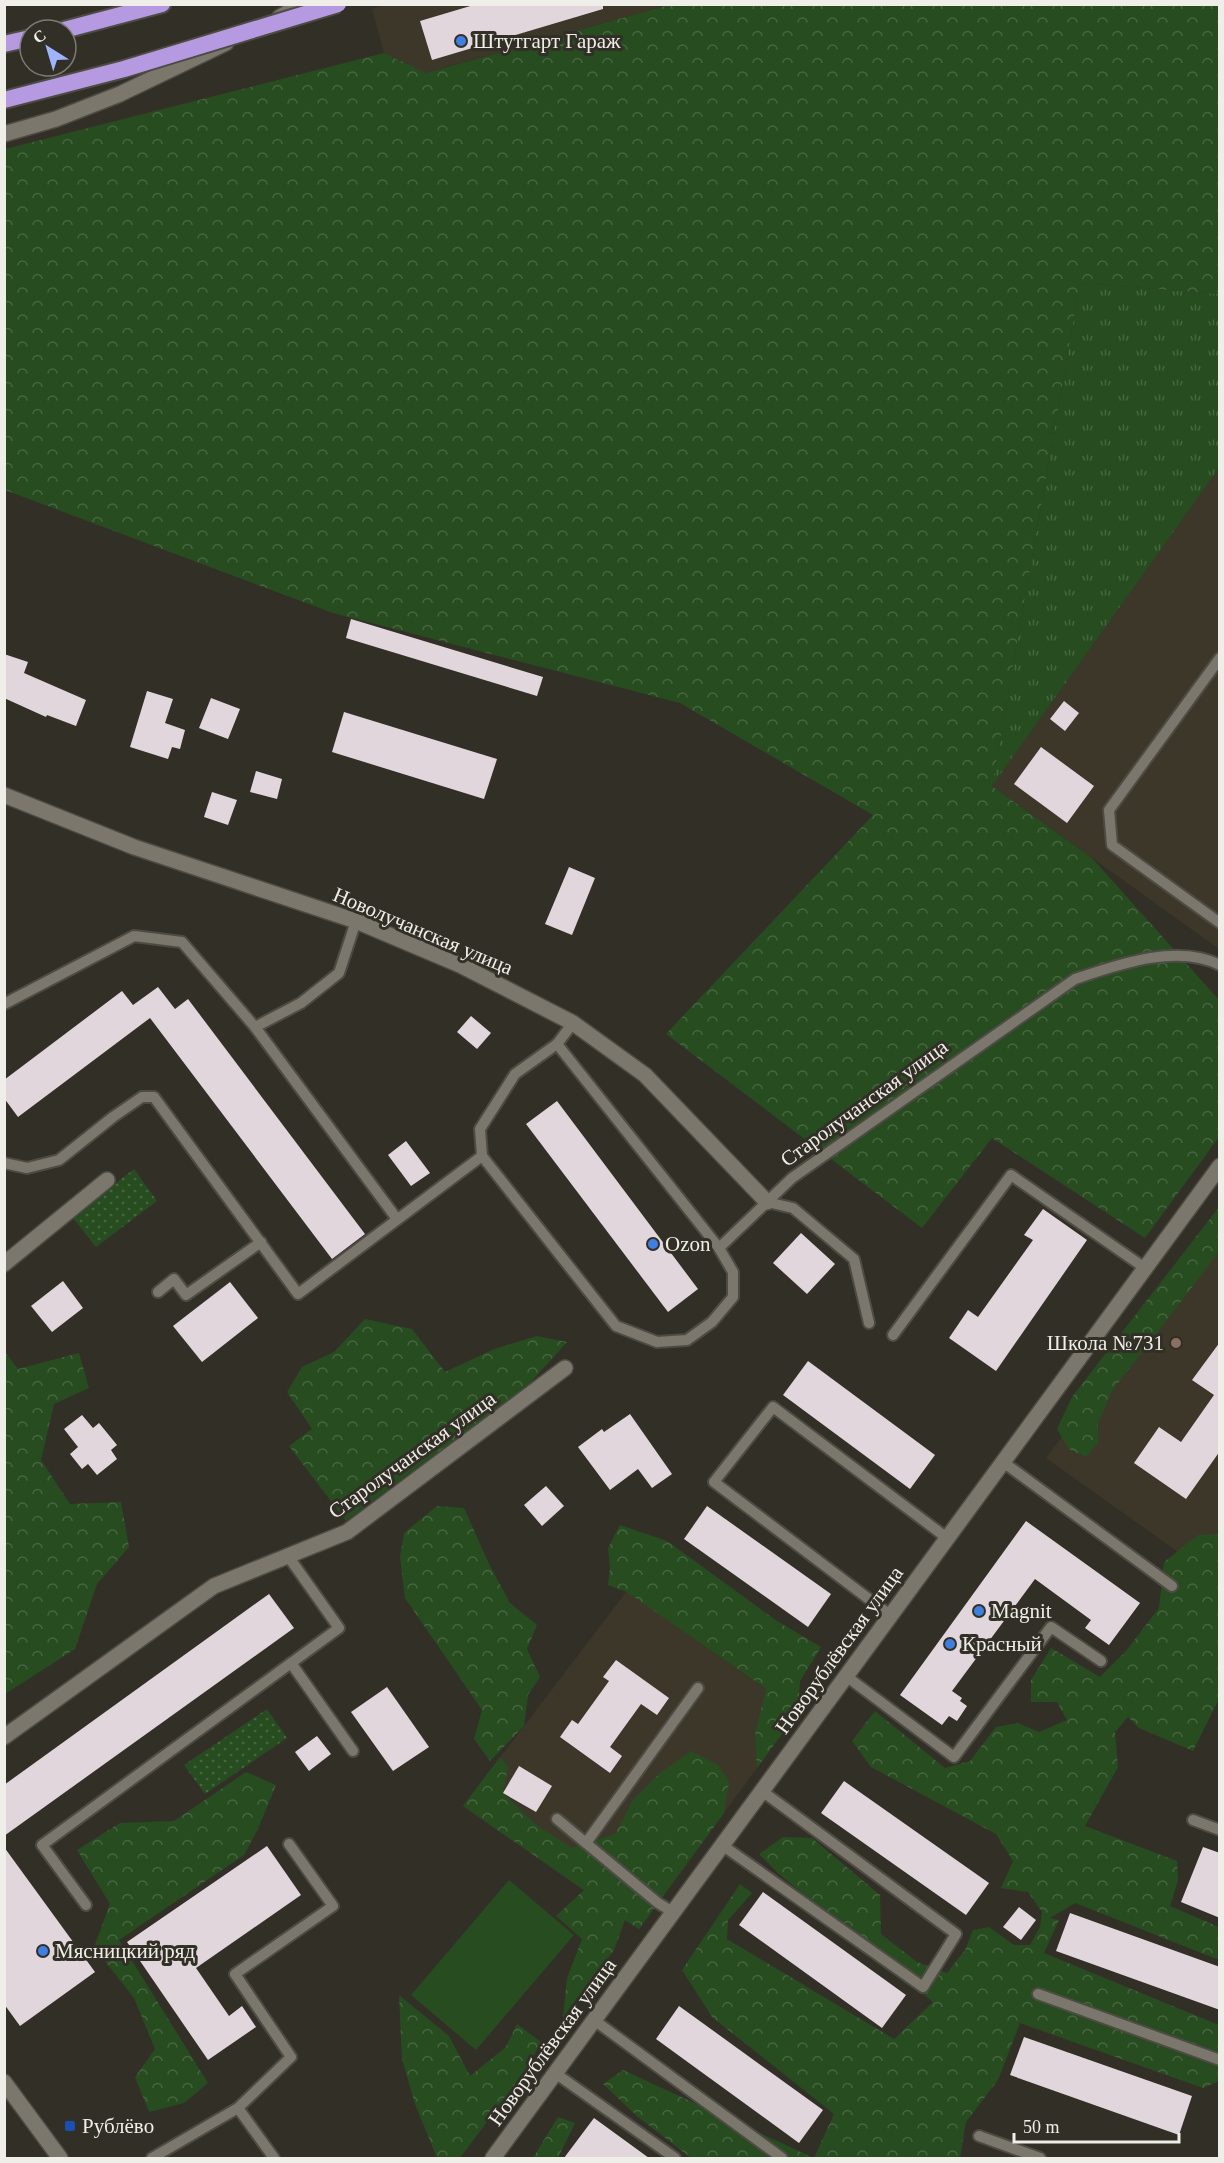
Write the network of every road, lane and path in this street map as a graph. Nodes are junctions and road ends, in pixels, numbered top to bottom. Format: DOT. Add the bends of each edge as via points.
graph roads {
  1 [pos="162,4"];
  2 [pos="303,4"];
  3 [pos="338,4"];
  4 [pos="78,26"];
  5 [pos="4,100"];
  6 [pos="4,134"];
  7 [pos="1220,658"];
  8 [pos="4,795"];
  9 [pos="356,921"];
  10 [pos="1220,923"];
  11 [pos="1220,965"];
  12 [pos="4,1004"];
  13 [pos="573,1023"];
  14 [pos="255,1027"];
  15 [pos="557,1044"];
  16 [pos="482,1156"];
  17 [pos="4,1163"];
  18 [pos="1220,1166"];
  19 [pos="108,1180"];
  20 [pos="767,1202"];
  21 [pos="397,1220"];
  22 [pos="261,1242"];
  23 [pos="719,1248"];
  24 [pos="4,1264"];
  25 [pos="1145,1268"];
  26 [pos="158,1292"];
  27 [pos="869,1323"];
  28 [pos="893,1335"];
  29 [pos="565,1368"];
  30 [pos="1003,1462"];
  31 [pos="947,1538"];
  32 [pos="288,1556"];
  33 [pos="1172,1586"];
  34 [pos="890,1615"];
  35 [pos="1101,1661"];
  36 [pos="291,1663"];
  37 [pos="846,1676"];
  38 [pos="698,1688"];
  39 [pos="4,1737"];
  40 [pos="353,1751"];
  41 [pos="762,1791"];
  42 [pos="557,1819"];
  43 [pos="1193,1820"];
  44 [pos="1220,1830"];
  45 [pos="586,1843"];
  46 [pos="289,1844"];
  47 [pos="722,1845"];
  48 [pos="86,1905"];
  49 [pos="673,1912"];
  50 [pos="1038,1994"];
  51 [pos="594,2020"];
  52 [pos="1220,2060"];
  53 [pos="555,2073"];
  54 [pos="4,2082"];
  55 [pos="238,2108"];
  56 [pos="979,2136"];
  57 [pos="60,2158"];
  58 [pos="152,2158"];
  59 [pos="274,2158"];
  60 [pos="493,2158"];
  61 [pos="675,2158"];
  62 [pos="782,2158"];
  63 [pos="1040,2158"];
  1 -- 4 [label="highway"];
  2 -- 6 [label="street" via="120,94"];
  3 -- 5 [label="highway, bridge" via="124,69"];
  7 -- 10 [label="lane" via="1109,810 1112,845"];
  8 -- 9 [label="street, Новолучанская улица" via="134,847"];
  9 -- 13 [label="street, Новолучанская улица" via="460,966"];
  9 -- 14 [label="lane" via="339,973 301,1003"];
  11 -- 20 [label="lane, Старолучанская улица" via="1208,959 1168,956 1122,963 1074,979 792,1178"];
  12 -- 14 [label="lane" via="134,936 182,942"];
  13 -- 15 [label="lane"];
  13 -- 20 [label="street, Новолучанская улица" via="645,1075"];
  14 -- 21 [label="lane"];
  15 -- 16 [label="lane" via="515,1074 480,1129"];
  15 -- 23 [label="lane"];
  16 -- 21 [label="lane"];
  16 -- 23 [label="lane" via="616,1326 657,1342 687,1340 712,1322 734,1297 733,1272"];
  17 -- 22 [label="lane" via="27,1168 59,1160 142,1097 154,1097"];
  18 -- 25 [label="street, Новорублёвская улица"];
  19 -- 24 [label="street"];
  20 -- 23 [label="lane, Старолучанская улица"];
  20 -- 27 [label="lane" via="793,1208 854,1259"];
  21 -- 22 [label="lane" via="298,1293"];
  22 -- 26 [label="lane" via="186,1295 174,1279"];
  25 -- 28 [label="lane" via="1011,1175"];
  25 -- 30 [label="street, Новорублёвская улица"];
  29 -- 32 [label="street, Старолучанская улица" via="347,1532"];
  30 -- 31 [label="street, Новорублёвская улица"];
  30 -- 33 [label="lane"];
  31 -- 34 [label="street, Новорублёвская улица"];
  31 -- 34 [label="lane" via="772,1407 714,1482"];
  32 -- 36 [label="lane" via="339,1628"];
  32 -- 39 [label="street, Старолучанская улица" via="214,1586"];
  34 -- 37 [label="street, Новорублёвская улица"];
  35 -- 37 [label="lane" via="1051,1627 954,1756"];
  36 -- 40 [label="lane"];
  36 -- 48 [label="lane" via="42,1845"];
  37 -- 41 [label="street, Новорублёвская улица"];
  38 -- 45 [label="lane"];
  41 -- 47 [label="street, Новорублёвская улица"];
  41 -- 47 [label="lane" via="956,1934 923,1986"];
  42 -- 45 [label="lane"];
  43 -- 44 [label="lane"];
  45 -- 49 [label="lane"];
  46 -- 55 [label="lane" via="333,1906 236,1974 291,2057"];
  47 -- 49 [label="street, Новорублёвская улица"];
  49 -- 51 [label="street, Новорублёвская улица"];
  50 -- 52 [label="lane"];
  51 -- 53 [label="street, Новорублёвская улица"];
  51 -- 62 [label="lane"];
  53 -- 60 [label="street, Новорублёвская улица"];
  53 -- 61 [label="lane"];
  54 -- 57 [label="street"];
  55 -- 58 [label="lane"];
  55 -- 59 [label="lane"];
  56 -- 63 [label="lane"];
}
